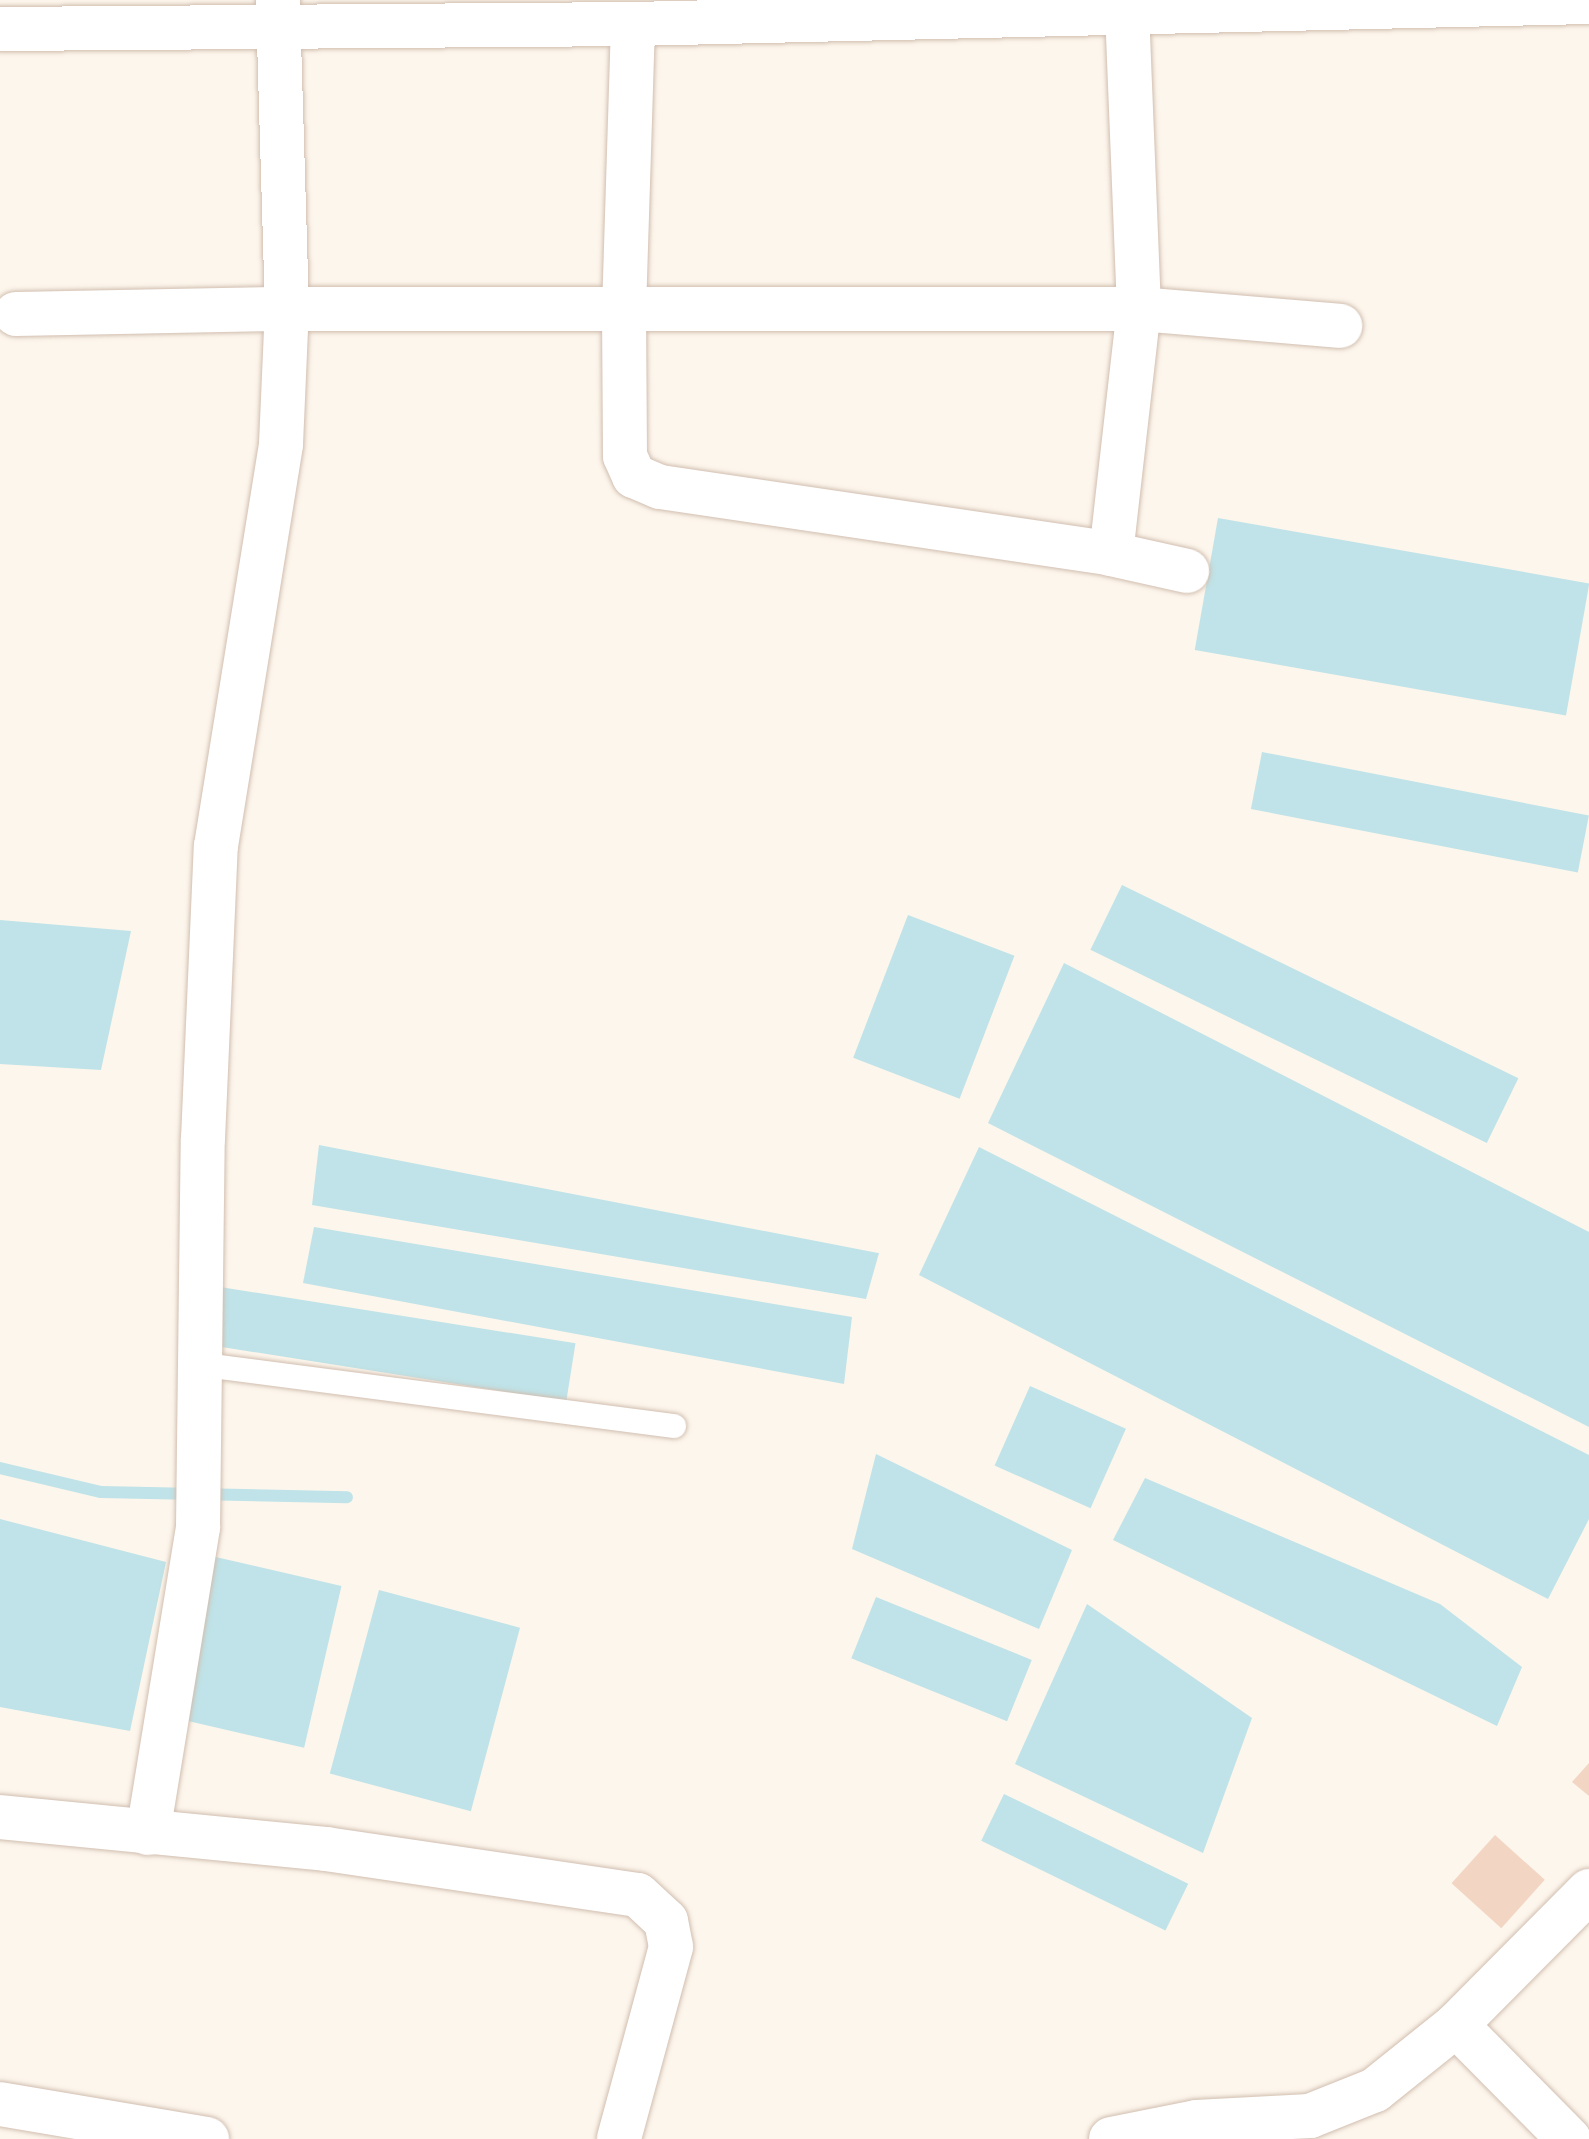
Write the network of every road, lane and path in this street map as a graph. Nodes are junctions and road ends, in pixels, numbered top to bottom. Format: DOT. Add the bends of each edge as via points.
graph roads {
  1 [pos="1572,2"];
  2 [pos="279,12"];
  3 [pos="1127,15"];
  4 [pos="650,16"];
  5 [pos="0,29"];
  6 [pos="287,309"];
  7 [pos="1139,309"];
  8 [pos="624,312"];
  9 [pos="16,314"];
  10 [pos="1340,326"];
  11 [pos="1111,554"];
  12 [pos="1187,571"];
  13 [pos="204,1365"];
  14 [pos="674,1426"];
  15 [pos="0,1817"];
  16 [pos="148,1833"];
  17 [pos="1589,1891"];
  18 [pos="1456,2025"];
  19 [pos="0,2104"];
  20 [pos="207,2139"];
  21 [pos="619,2139"];
  22 [pos="1111,2139"];
  23 [pos="1569,2139"];
  1 -- 3 [label="street"];
  2 -- 4 [label="street"];
  2 -- 5 [label="street"];
  2 -- 6 [label="street"];
  3 -- 4 [label="street"];
  3 -- 7 [label="street"];
  4 -- 8 [label="street"];
  6 -- 8 [label="street"];
  6 -- 9 [label="street"];
  6 -- 13 [label="street" via="281,444 216,846 199,1318"];
  7 -- 8 [label="street"];
  7 -- 10 [label="street"];
  7 -- 11 [label="street"];
  8 -- 11 [label="street" via="625,456 634,476 660,487"];
  11 -- 12 [label="street"];
  13 -- 14 [label="lane"];
  13 -- 16 [label="street" via="198,1527"];
  15 -- 16 [label="street"];
  16 -- 21 [label="street" via="326,1849 638,1895 666,1921 671,1947"];
  17 -- 18 [label="street"];
  18 -- 22 [label="street" via="1375,2090 1310,2116 1196,2122"];
  18 -- 23 [label="street"];
  19 -- 20 [label="street"];
}
